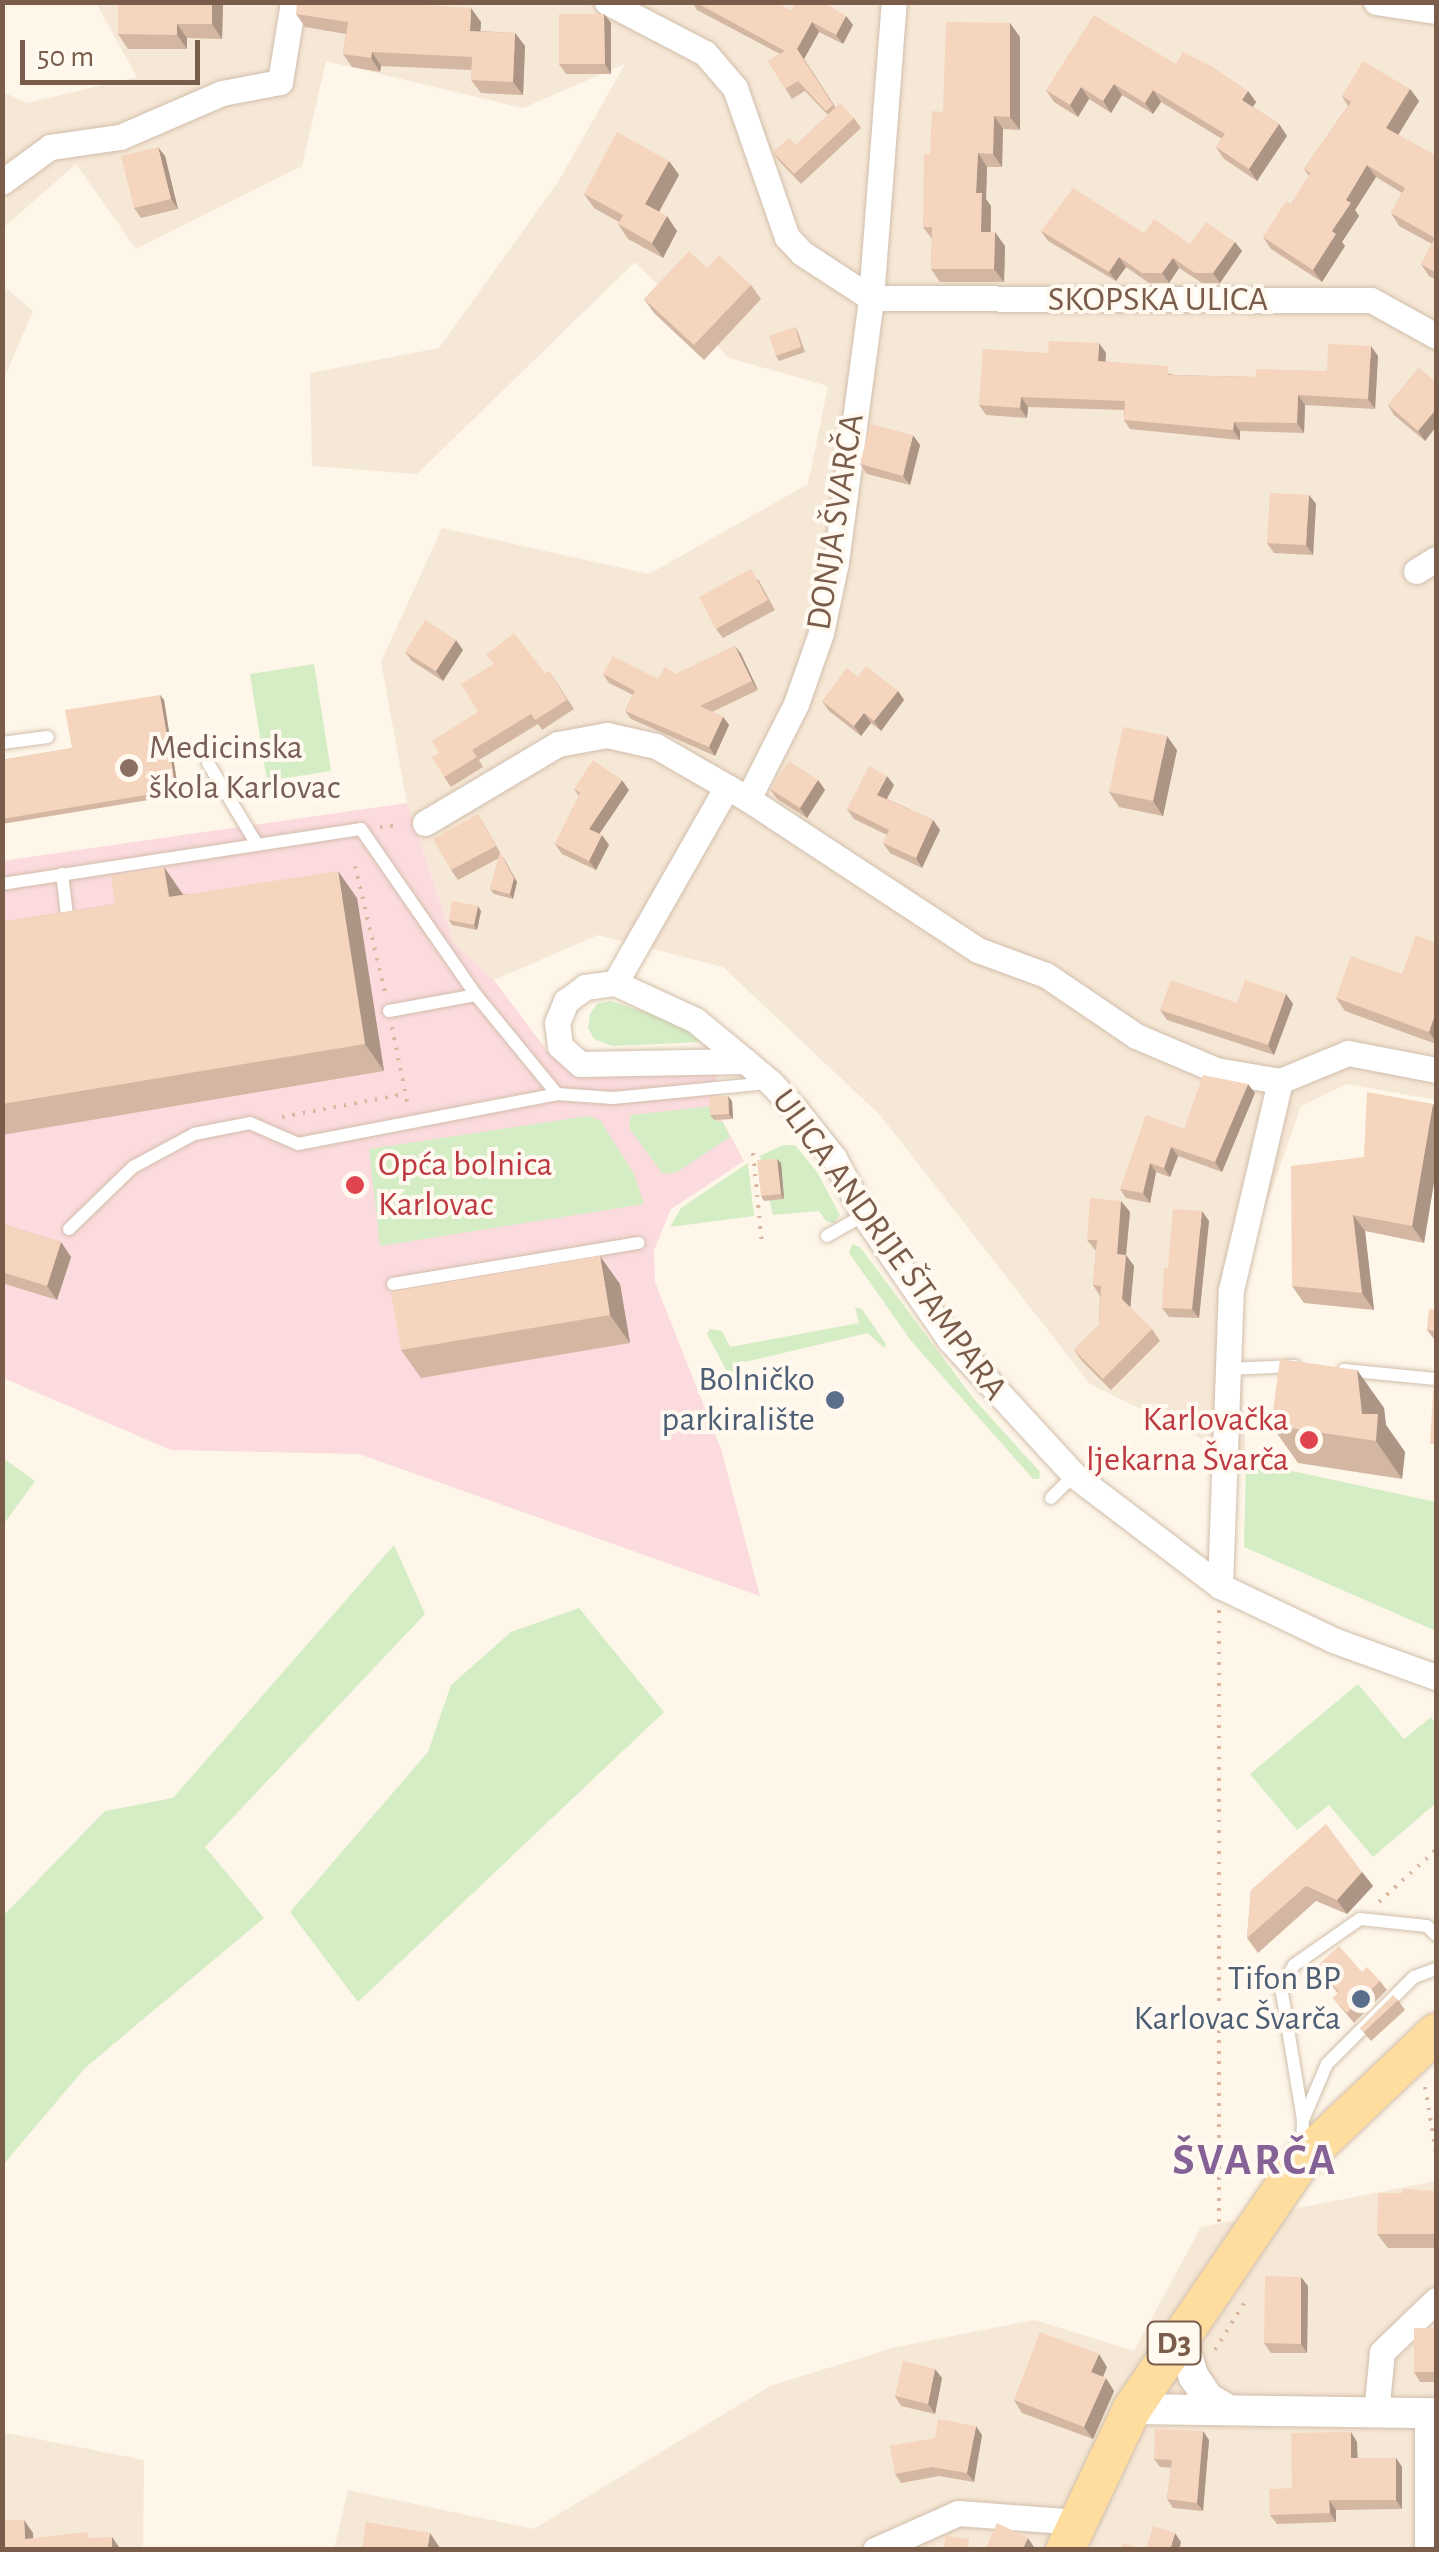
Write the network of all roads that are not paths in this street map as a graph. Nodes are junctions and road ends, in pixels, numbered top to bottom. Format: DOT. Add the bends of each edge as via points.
graph roads {
  1 [pos="293,2"];
  2 [pos="607,2"];
  3 [pos="894,2"];
  4 [pos="1376,2"];
  5 [pos="1436,11"];
  6 [pos="2,182"];
  7 [pos="871,298"];
  8 [pos="1436,336"];
  9 [pos="48,736"];
  10 [pos="2,744"];
  11 [pos="208,763"];
  12 [pos="737,793"];
  13 [pos="426,823"];
  14 [pos="256,842"];
  15 [pos="62,874"];
  16 [pos="2,884"];
  17 [pos="52,926"];
  18 [pos="615,984"];
  19 [pos="476,995"];
  20 [pos="389,1011"];
  21 [pos="744,1061"];
  22 [pos="1436,1070"];
  23 [pos="1280,1081"];
  24 [pos="771,1083"];
  25 [pos="558,1094"];
  26 [pos="864,1215"];
  27 [pos="70,1229"];
  28 [pos="827,1236"];
  29 [pos="639,1243"];
  30 [pos="393,1284"];
  31 [pos="1316,1367"];
  32 [pos="1228,1369"];
  33 [pos="1335,1369"];
  34 [pos="1436,1378"];
  35 [pos="1074,1475"];
  36 [pos="1050,1498"];
  37 [pos="1220,1586"];
  38 [pos="1436,1677"];
  39 [pos="1436,1935"];
  40 [pos="1436,1969"];
  41 [pos="1436,2033"];
  42 [pos="1303,2120"];
  43 [pos="1302,2160"];
  44 [pos="1436,2300"];
  45 [pos="1185,2326"];
  46 [pos="1132,2409"];
  47 [pos="1229,2410"];
  48 [pos="1376,2412"];
  49 [pos="1432,2413"];
  50 [pos="1072,2536"];
  51 [pos="875,2550"];
  52 [pos="1427,2550"];
  1 -- 6 [label="street" via="280,82 222,93 120,137 50,147"];
  2 -- 7 [label="street" via="706,53 734,88 787,238"];
  3 -- 7 [label="street, DONJA ŠVARČA"];
  4 -- 5 [label="street"];
  7 -- 8 [label="street, SKOPSKA ULICA" via="1370,300"];
  7 -- 12 [label="street, DONJA ŠVARČA" via="821,633 796,704"];
  9 -- 10 [label="lane"];
  11 -- 14 [label="lane"];
  12 -- 13 [label="street" via="656,746 607,735 558,744"];
  12 -- 18 [label="street, DONJA ŠVARČA"];
  12 -- 23 [label="street" via="978,950 1046,975 1136,1036 1216,1070"];
  14 -- 15 [label="lane"];
  14 -- 19 [label="lane" via="361,829"];
  15 -- 16 [label="lane"];
  15 -- 17 [label="lane" via="68,924"];
  18 -- 21 [label="street, ULICA ANDRIJE ŠTAMPARA" via="695,1020"];
  18 -- 21 [label="street, ULICA ANDRIJE ŠTAMPARA" via="585,987 566,1002 557,1024 560,1046 580,1064"];
  19 -- 20 [label="lane"];
  19 -- 25 [label="lane"];
  21 -- 24 [label="street, ULICA ANDRIJE ŠTAMPARA"];
  22 -- 23 [label="street" via="1348,1053"];
  23 -- 32 [label="street" via="1231,1290"];
  24 -- 25 [label="lane" via="613,1098"];
  24 -- 26 [label="street, ULICA ANDRIJE ŠTAMPARA" via="834,1158"];
  25 -- 27 [label="lane" via="298,1144 250,1123 194,1134 133,1167"];
  26 -- 28 [label="lane"];
  26 -- 35 [label="street, ULICA ANDRIJE ŠTAMPARA" via="950,1340"];
  29 -- 30 [label="lane"];
  31 -- 32 [label="lane"];
  32 -- 37 [label="street"];
  33 -- 34 [label="lane"];
  35 -- 36 [label="lane"];
  35 -- 37 [label="street, ULICA ANDRIJE ŠTAMPARA"];
  37 -- 38 [label="street, ULICA ANDRIJE ŠTAMPARA" via="1333,1640"];
  39 -- 42 [label="lane" via="1427,1926 1360,1919 1294,1965 1282,1987"];
  40 -- 42 [label="lane" via="1414,1976 1327,2064"];
  41 -- 43 [label="main road, D3"];
  42 -- 43 [label="lane"];
  43 -- 45 [label="main road, D3"];
  44 -- 48 [label="street" via="1382,2352"];
  45 -- 46 [label="main road, D3"];
  45 -- 47 [label="street" via="1194,2377 1208,2398"];
  46 -- 47 [label="street"];
  46 -- 50 [label="main road, D3"];
  47 -- 48 [label="street"];
  48 -- 49 [label="street"];
  49 -- 52 [label="street"];
  50 -- 51 [label="street" via="958,2513"];
}
